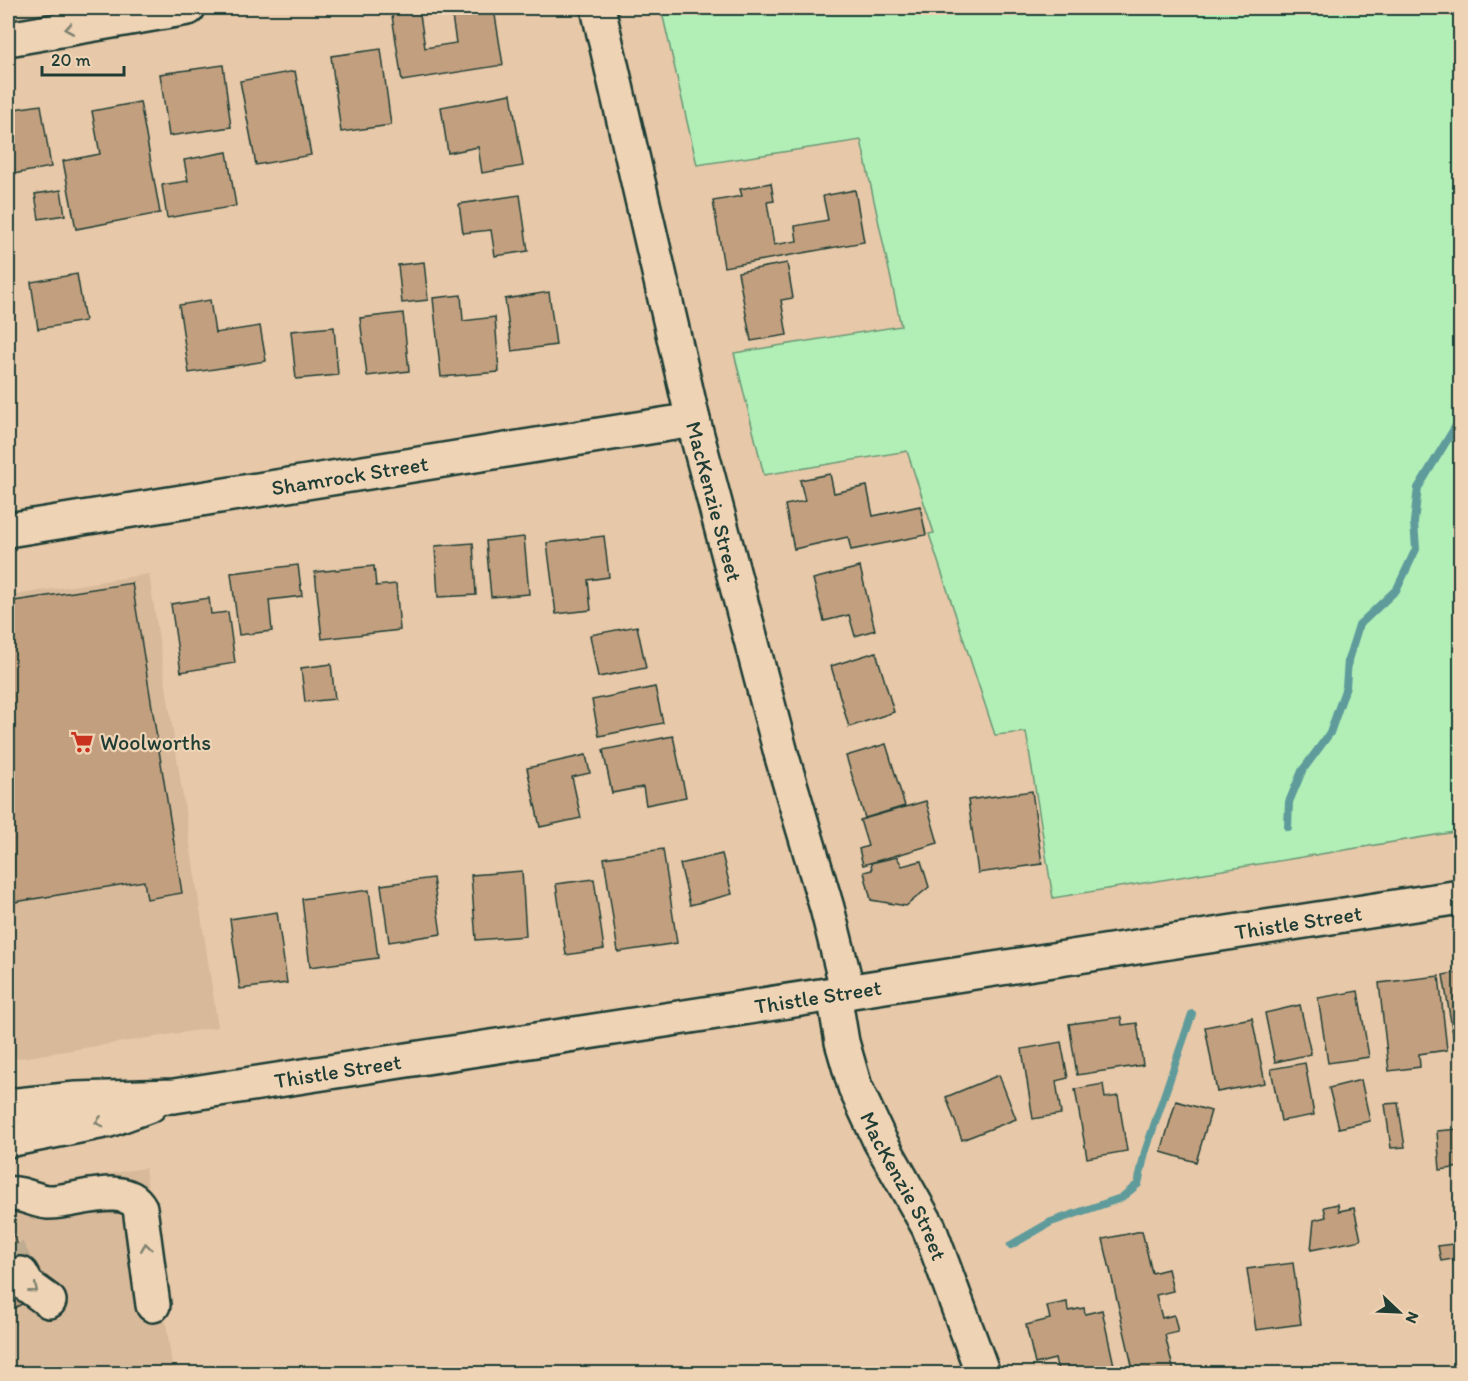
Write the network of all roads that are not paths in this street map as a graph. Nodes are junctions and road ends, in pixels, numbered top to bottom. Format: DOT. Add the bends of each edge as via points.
graph roads {
  1 [pos="188,8"];
  2 [pos="597,8"];
  3 [pos="8,39"];
  4 [pos="693,420"];
  5 [pos="8,530"];
  6 [pos="1461,897"];
  7 [pos="841,993"];
  8 [pos="174,1096"];
  9 [pos="8,1106"];
  10 [pos="8,1140"];
  11 [pos="8,1194"];
  12 [pos="21,1274"];
  13 [pos="49,1301"];
  14 [pos="153,1305"];
  15 [pos="983,1374"];
  1 -- 3 [label="street, one-way"];
  2 -- 4 [label="street, MacKenzie Street"];
  4 -- 5 [label="street, Shamrock Street"];
  4 -- 7 [label="street, MacKenzie Street" via="785,768 827,908"];
  6 -- 7 [label="street, Thistle Street"];
  7 -- 8 [label="street, Thistle Street"];
  7 -- 15 [label="street, MacKenzie Street" via="842,1042 855,1087 929,1228"];
  8 -- 9 [label="street, Thistle Street"];
  8 -- 10 [label="street, Thistle Street, one-way" via="109,1120"];
  14 -- 11 [label="street, one-way" via="141,1208 132,1198 114,1194 48,1202"];
  12 -- 13 [label="street, one-way" via="27,1285"];
}
